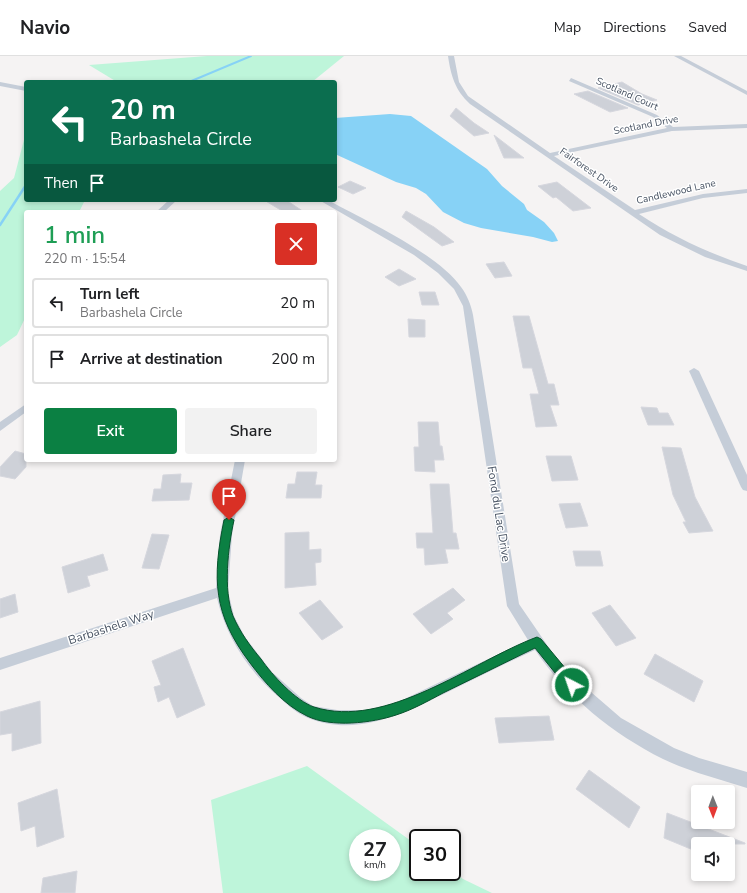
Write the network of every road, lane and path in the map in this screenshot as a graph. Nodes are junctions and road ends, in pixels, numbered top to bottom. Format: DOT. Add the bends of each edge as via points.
graph roads {
  1 [pos="451,56"];
  2 [pos="677,56"];
  3 [pos="571,80"];
  4 [pos="0,84"];
  5 [pos="24,89"];
  6 [pos="747,93"];
  7 [pos="747,126"];
  8 [pos="672,129"];
  9 [pos="551,155"];
  10 [pos="747,191"];
  11 [pos="171,202"];
  12 [pos="327,202"];
  13 [pos="162,210"];
  14 [pos="633,213"];
  15 [pos="747,269"];
  16 [pos="694,371"];
  17 [pos="24,409"];
  18 [pos="0,427"];
  19 [pos="240,462"];
  20 [pos="747,487"];
  21 [pos="222,591"];
  22 [pos="537,642"];
  23 [pos="0,664"];
  24 [pos="747,780"];
  1 -- 9 [label="street, Fairforest Drive" via="455,84 463,96"];
  2 -- 6 [label="street"];
  3 -- 8 [label="street, Scotland Court" via="655,116"];
  4 -- 5 [label="street"];
  7 -- 8 [label="street, Scotland Drive"];
  8 -- 9 [label="street, Scotland Drive"];
  9 -- 14 [label="street, Fairforest Drive"];
  10 -- 14 [label="street, Candlewood Lane" via="724,191 696,196"];
  11 -- 13 [label="street"];
  12 -- 22 [label="street, Fond du Lac Drive" via="417,253 451,280 463,296 469,315 513,606"];
  14 -- 15 [label="street, Fairforest Drive" via="682,244"];
  16 -- 20 [label="street"];
  17 -- 18 [label="street"];
  19 -- 21 [label="street" via="226,535"];
  21 -- 22 [label="street" via="228,616 240,641 267,677 296,703 311,712 338,717 365,717 396,710"];
  21 -- 23 [label="street, Barbashela Way"];
  22 -- 24 [label="street, Fond du Lac Drive" via="572,685 622,727 677,757"];
}
